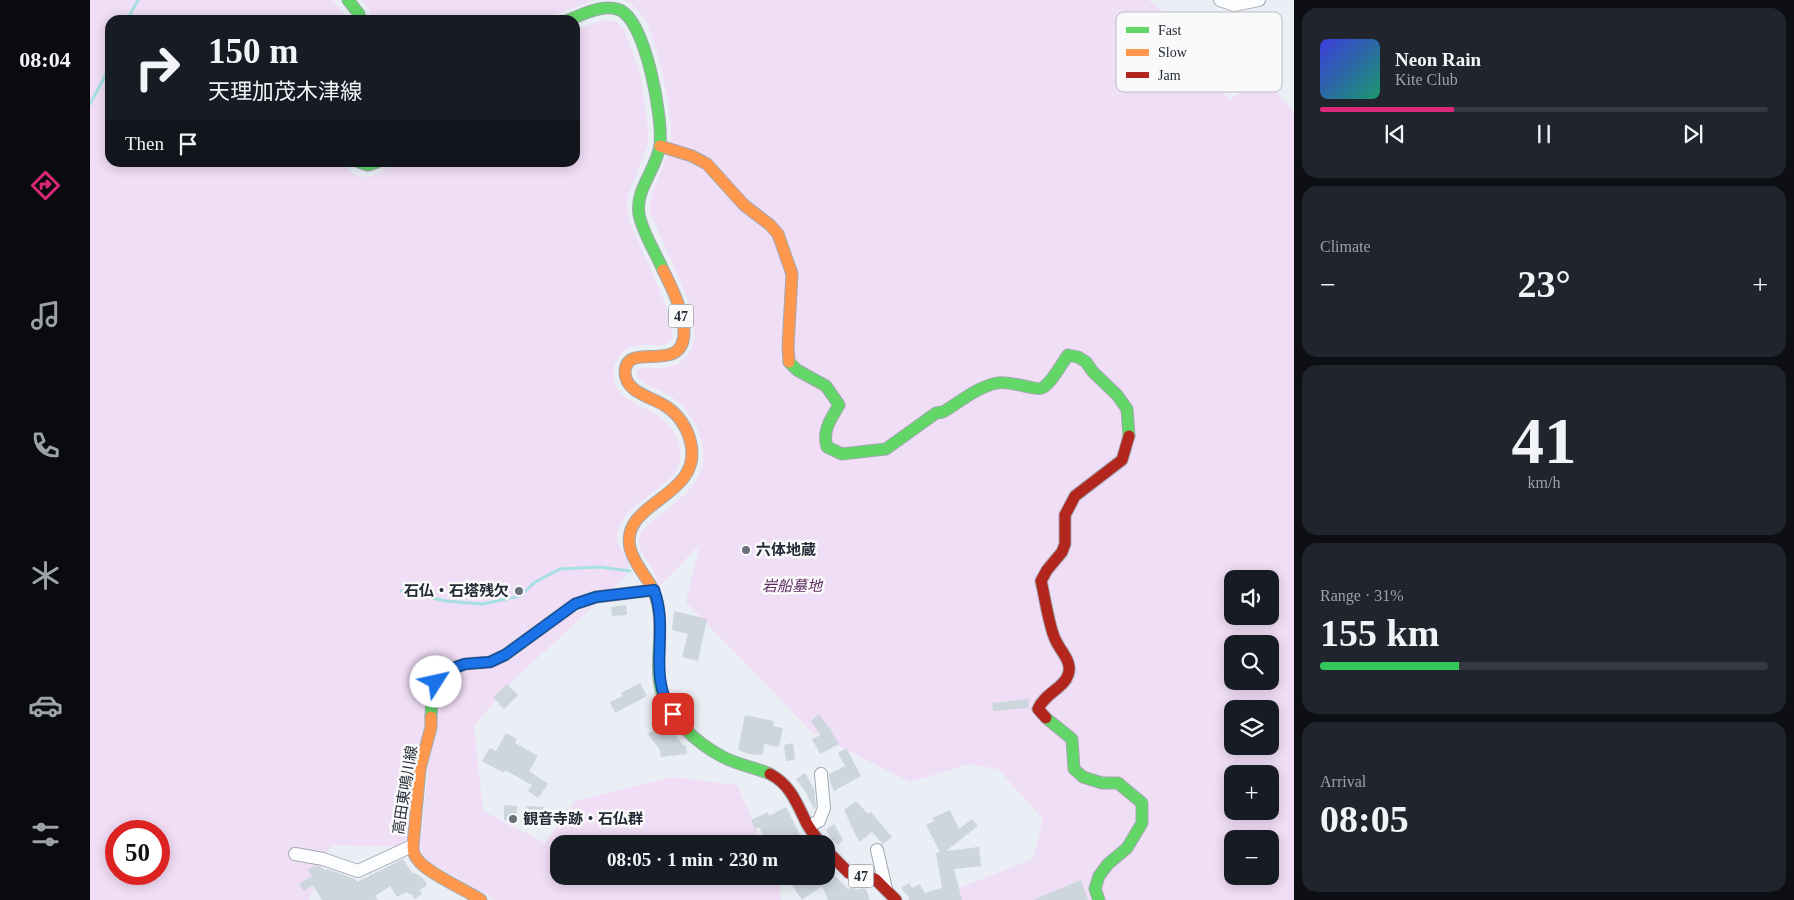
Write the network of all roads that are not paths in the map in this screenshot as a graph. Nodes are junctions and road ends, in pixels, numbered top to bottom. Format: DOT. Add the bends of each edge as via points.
graph roads {
  1 [pos="348,0"];
  2 [pos="1220,0"];
  3 [pos="1259,0"];
  4 [pos="359,15"];
  5 [pos="580,16"];
  6 [pos="660,146"];
  7 [pos="654,590"];
  8 [pos="821,774"];
  9 [pos="809,826"];
  10 [pos="815,835"];
  11 [pos="412,846"];
  12 [pos="877,850"];
  13 [pos="295,854"];
  14 [pos="835,860"];
  15 [pos="886,889"];
  16 [pos="481,900"];
  17 [pos="896,900"];
  18 [pos="1099,900"];
  1 -- 4 [label="main road"];
  2 -- 3 [label="street" via="1234,5"];
  5 -- 6 [label="main road, 47" via="612,8 624,12 633,21 652,74"];
  6 -- 7 [label="main road, 47" via="640,197 639,214 680,310 684,337 678,350 668,356 633,358 625,376 634,390 668,407 678,418 688,434 692,457 683,482 638,518 630,533 628,545 632,556"];
  6 -- 18 [label="main road" via="707,164 744,205 778,234 792,274 790,362 797,370 826,386 839,405 826,426 827,447 842,454 886,449 936,413 943,412 985,386 1000,382 1042,388 1068,355 1086,362 1118,394 1127,409 1130,434 1122,460 1075,496 1065,515 1062,552 1041,581 1055,640 1070,666 1068,677 1042,700 1038,709 1072,739 1074,769 1078,773 1102,782 1118,783 1142,803 1142,823 1127,848 1098,876 1095,889"];
  7 -- 9 [label="main road, 47" via="661,615 660,684 667,704 680,723 701,743 728,760 766,772 782,781 793,793"];
  7 -- 11 [label="main road, 高田東鳴川線" via="596,597 575,604 505,655 490,662 465,664 439,677 432,693 431,727 420,769"];
  8 -- 9 [label="street" via="824,808 819,821"];
  9 -- 10 [label="main road, 47"];
  11 -- 13 [label="street" via="358,871 323,858"];
  11 -- 16 [label="main road, 高田東鳴川線" via="424,868"];
  12 -- 15 [label="street"];
  14 -- 15 [label="main road, 47" via="848,874 875,880"];
  15 -- 17 [label="main road, 47"];
}
